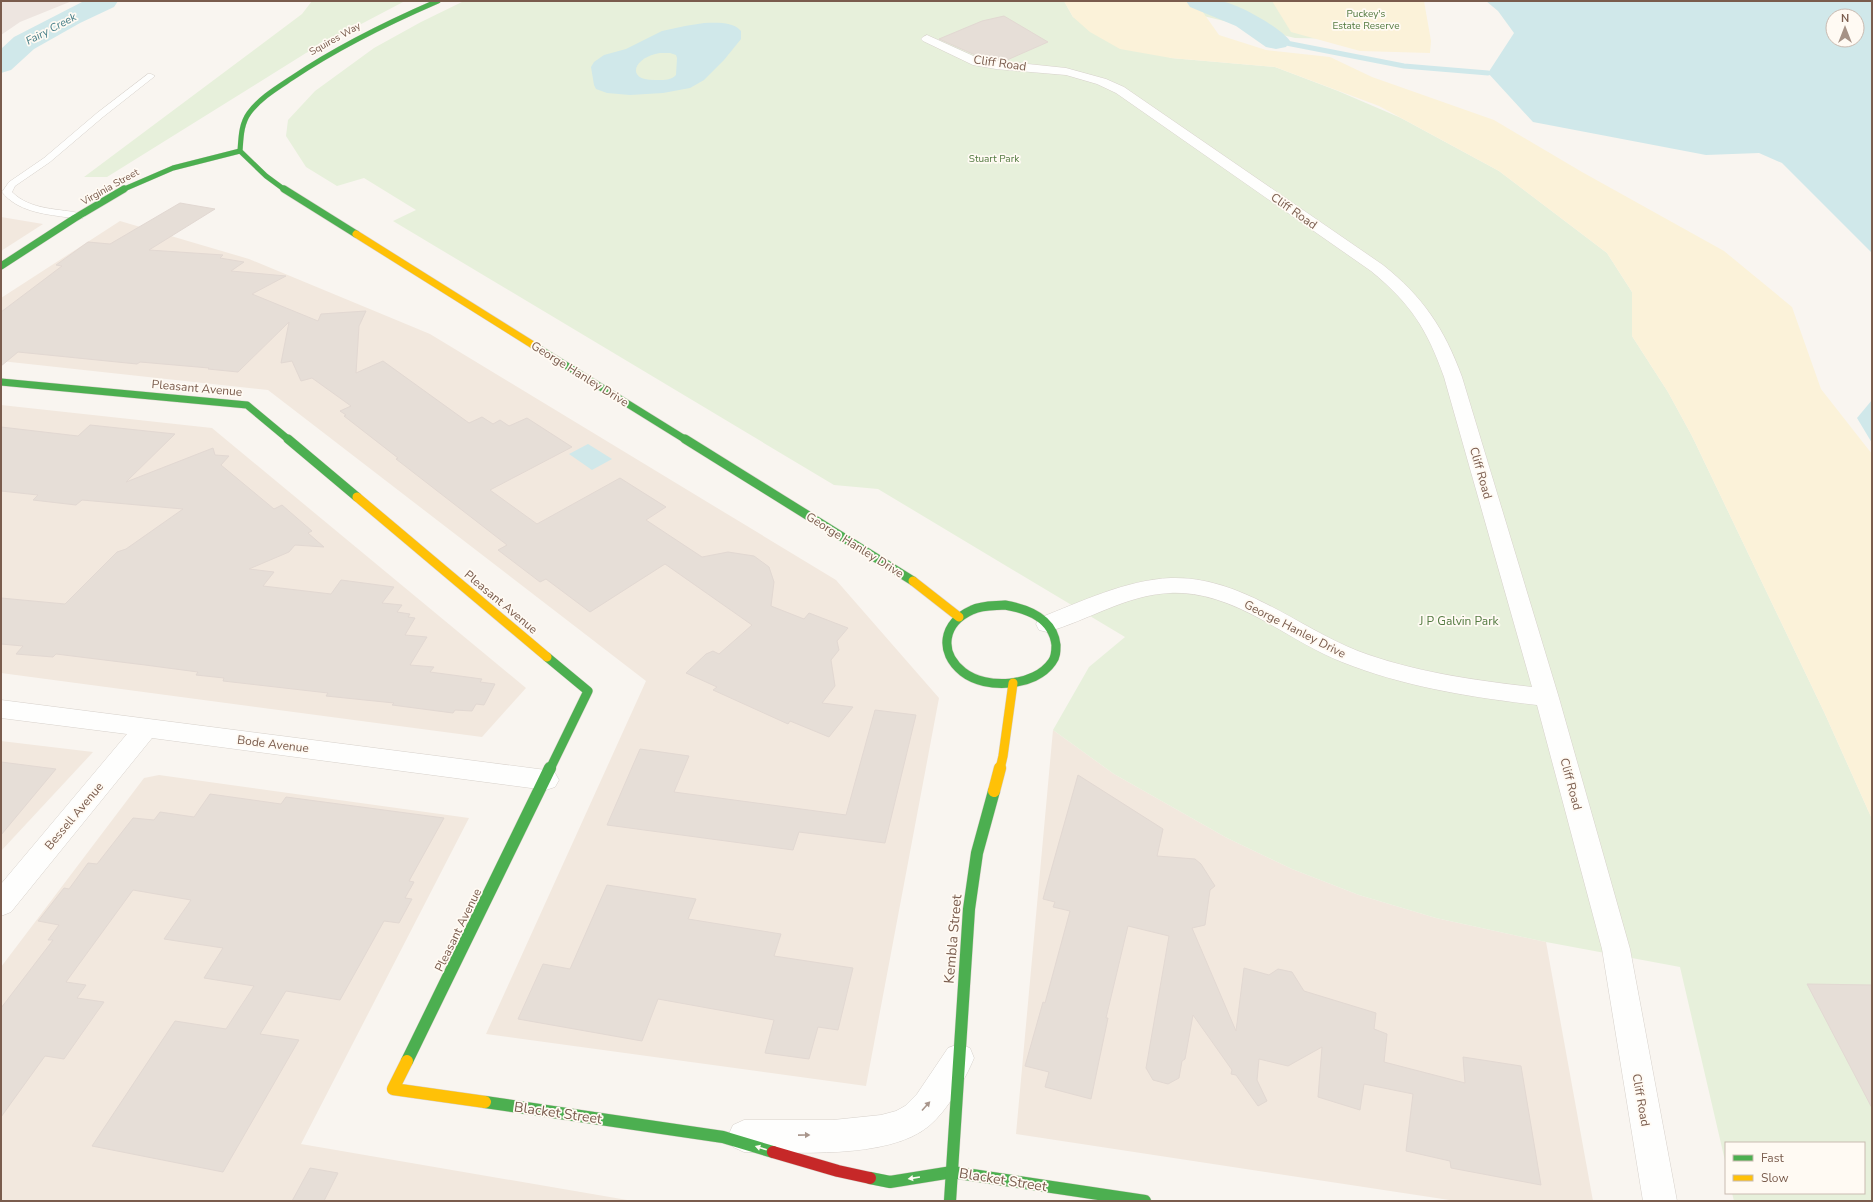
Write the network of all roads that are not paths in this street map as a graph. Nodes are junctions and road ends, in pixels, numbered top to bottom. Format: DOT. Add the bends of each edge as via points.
graph roads {
  1 [pos="438,1"];
  2 [pos="927,38"];
  3 [pos="151,76"];
  4 [pos="240,151"];
  5 [pos="80,216"];
  6 [pos="1,266"];
  7 [pos="1,382"];
  8 [pos="960,617"];
  9 [pos="1047,624"];
  10 [pos="1013,683"];
  11 [pos="1547,698"];
  12 [pos="1,709"];
  13 [pos="146,728"];
  14 [pos="546,780"];
  15 [pos="1,904"];
  16 [pos="960,1057"];
  17 [pos="393,1089"];
  18 [pos="723,1137"];
  19 [pos="952,1172"];
  20 [pos="950,1201"];
  21 [pos="1145,1201"];
  22 [pos="1660,1201"];
  1 -- 4 [label="main road, Squires Way" via="380,27 289,79 245,119"];
  2 -- 11 [label="street, Cliff Road" via="977,62 1067,71 1088,76 1113,87 1377,268 1412,298 1425,314 1444,352"];
  3 -- 5 [label="lane" via="47,160 12,184 7,192 12,199 32,208"];
  4 -- 5 [label="main road, Virginia Street" via="211,156 153,175"];
  4 -- 8 [label="main road, George Hanley Drive" via="270,181 906,577"];
  5 -- 6 [label="main road, Virginia Street"];
  7 -- 14 [label="main road, Pleasant Avenue" via="247,405 588,691"];
  8 -- 9 [label="main road" via="980,608 1005,605 1036,614"];
  8 -- 10 [label="main road" via="950,627 946,638 946,650 952,662 963,672 978,679 995,683"];
  9 -- 10 [label="main road" via="1055,635 1057,648 1053,660 1044,670"];
  9 -- 11 [label="street, George Hanley Drive" via="1141,590 1189,586 1239,600 1326,646 1402,674 1458,686"];
  10 -- 16 [label="main road, Kembla Street" via="1003,756 988,808 974,874 968,924"];
  11 -- 22 [label="street, Cliff Road" via="1616,950"];
  12 -- 13 [label="street, Bode Avenue"];
  13 -- 14 [label="street, Bode Avenue"];
  13 -- 15 [label="street, Bessell Avenue"];
  14 -- 17 [label="main road, Pleasant Avenue"];
  18 -- 16 [label="street, Blacket Street, one-way" via="847,1135 898,1126 916,1117 930,1102"];
  16 -- 19 [label="main road, Kembla Street"];
  17 -- 18 [label="main road, Blacket Street"];
  19 -- 18 [label="main road, Blacket Street, one-way" via="890,1182 838,1171"];
  19 -- 20 [label="main road, Kembla Street"];
  19 -- 21 [label="main road, Blacket Street"];
}
